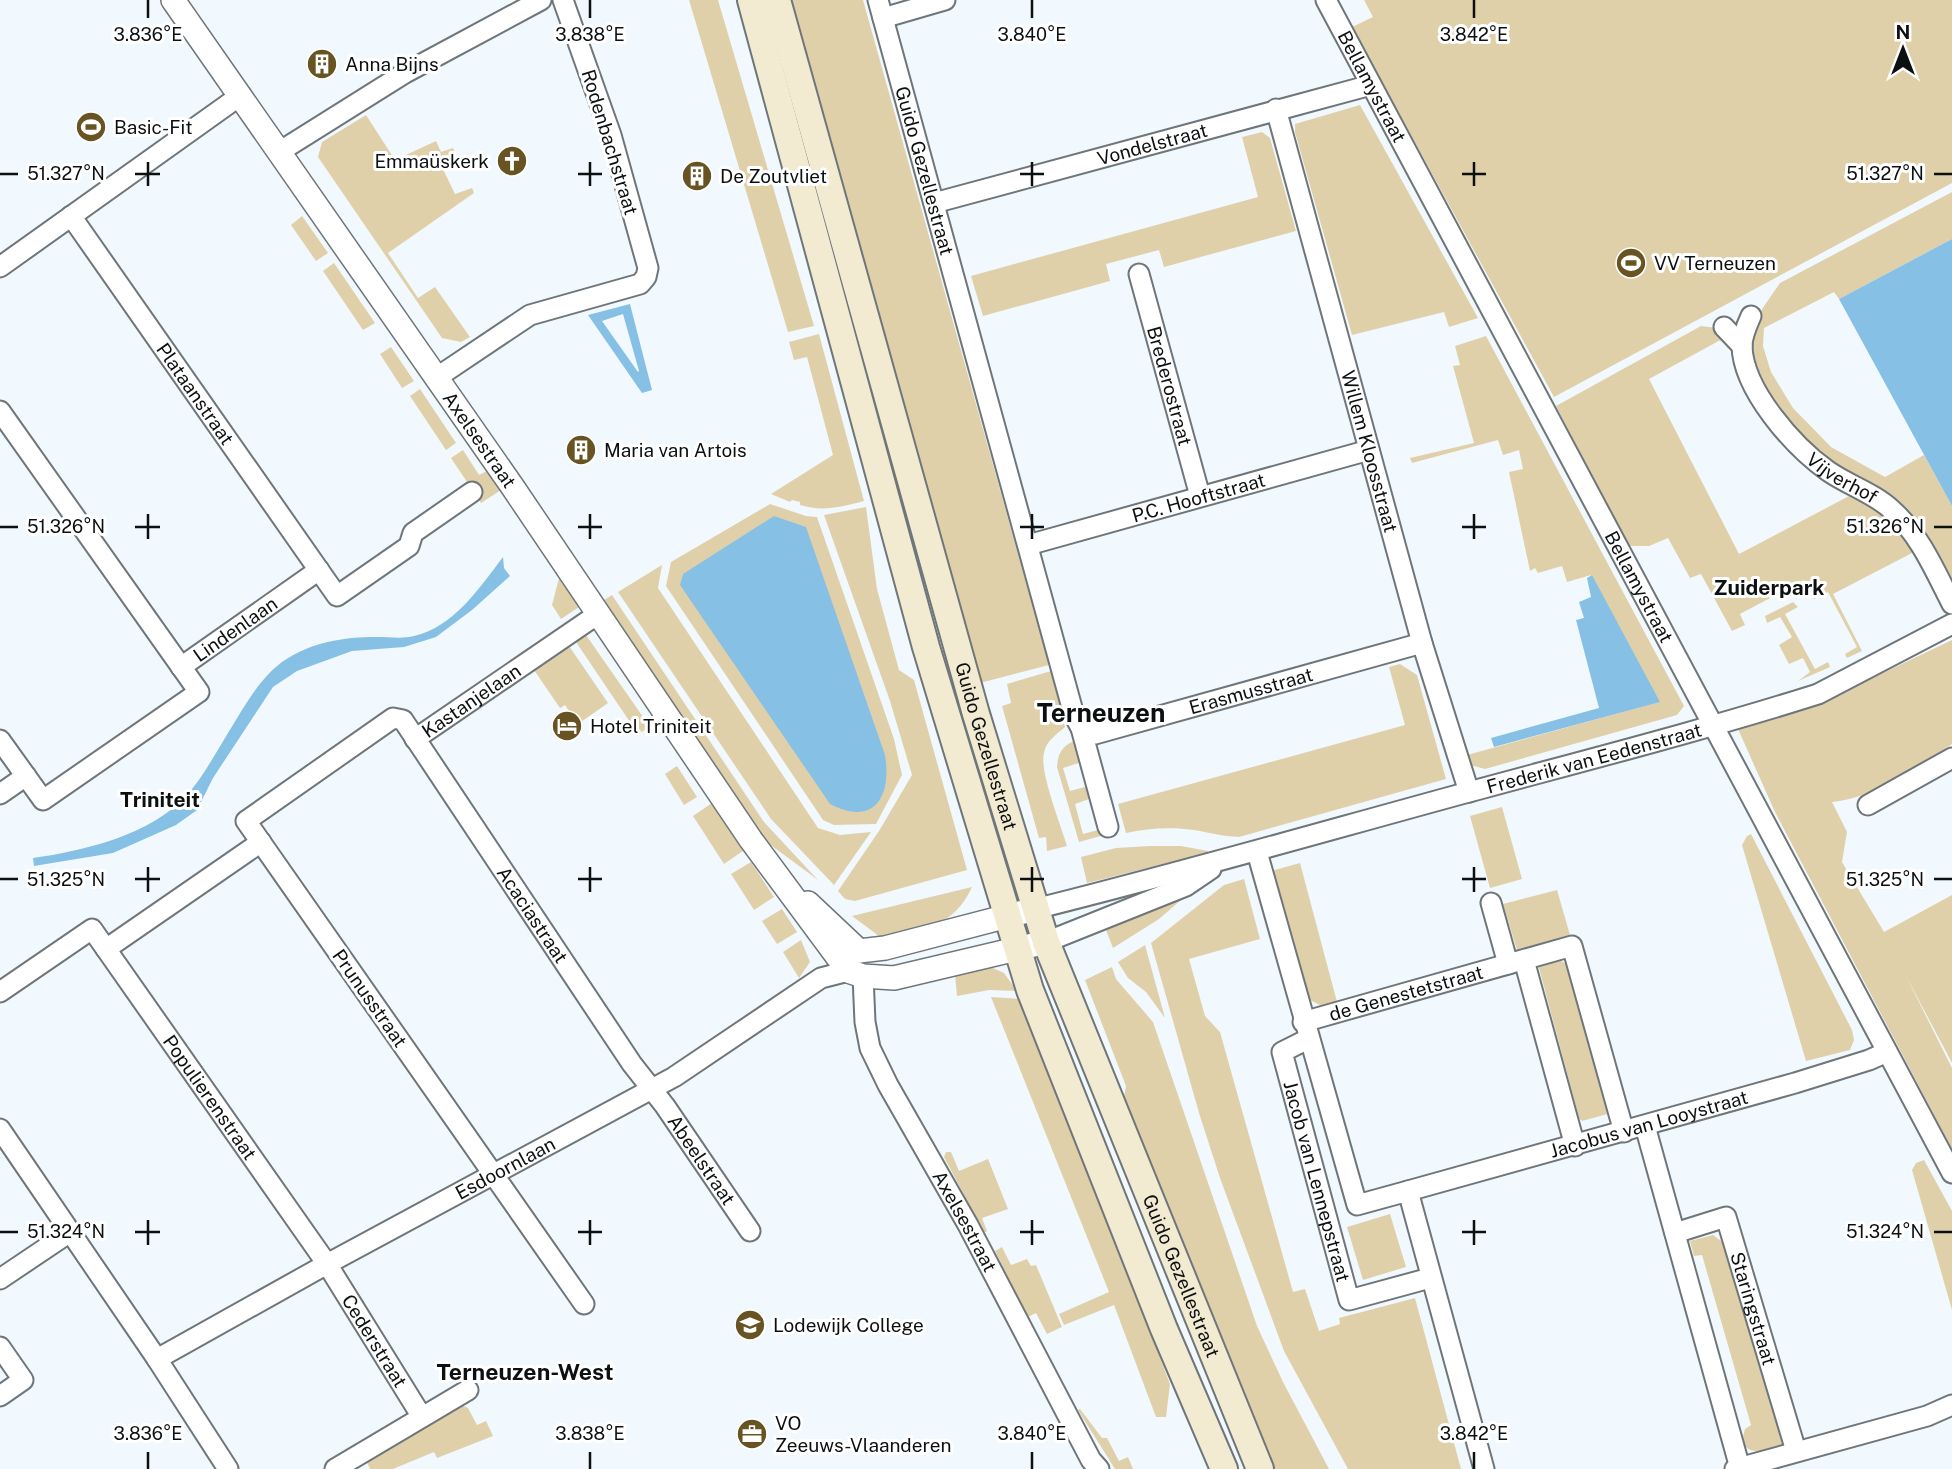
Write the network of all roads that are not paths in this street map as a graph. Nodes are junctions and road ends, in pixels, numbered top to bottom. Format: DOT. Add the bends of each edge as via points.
graph roads {
  1 [pos="173,0"];
  2 [pos="541,0"];
  3 [pos="563,0"];
  4 [pos="751,0"];
  5 [pos="777,0"];
  6 [pos="945,0"];
  7 [pos="1326,0"];
  8 [pos="880,9"];
  9 [pos="1371,85"];
  10 [pos="241,95"];
  11 [pos="1276,108"];
  12 [pos="279,152"];
  13 [pos="934,203"];
  14 [pos="71,216"];
  15 [pos="0,267"];
  16 [pos="1139,274"];
  17 [pos="1751,316"];
  18 [pos="1724,327"];
  19 [pos="1742,346"];
  20 [pos="436,378"];
  21 [pos="0,411"];
  22 [pos="1369,450"];
  23 [pos="472,492"];
  24 [pos="1200,496"];
  25 [pos="1028,545"];
  26 [pos="319,570"];
  27 [pos="1952,604"];
  28 [pos="598,614"];
  29 [pos="1952,624"];
  30 [pos="1422,643"];
  31 [pos="181,667"];
  32 [pos="1714,726"];
  33 [pos="1081,728"];
  34 [pos="415,739"];
  35 [pos="0,740"];
  36 [pos="1952,758"];
  37 [pos="26,776"];
  38 [pos="1469,792"];
  39 [pos="0,794"];
  40 [pos="1868,805"];
  41 [pos="246,821"];
  42 [pos="1108,827"];
  43 [pos="261,842"];
  44 [pos="1256,852"];
  45 [pos="1223,860"];
  46 [pos="1491,903"];
  47 [pos="1035,909"];
  48 [pos="1007,916"];
  49 [pos="1046,942"];
  50 [pos="106,949"];
  51 [pos="1017,949"];
  52 [pos="1516,962"];
  53 [pos="857,966"];
  54 [pos="0,992"];
  55 [pos="1306,1030"];
  56 [pos="1887,1052"];
  57 [pos="651,1089"];
  58 [pos="1645,1126"];
  59 [pos="0,1129"];
  60 [pos="1624,1132"];
  61 [pos="1575,1146"];
  62 [pos="1952,1173"];
  63 [pos="494,1174"];
  64 [pos="1408,1191"];
  65 [pos="70,1231"];
  66 [pos="750,1231"];
  67 [pos="1675,1233"];
  68 [pos="327,1264"];
  69 [pos="1430,1278"];
  70 [pos="0,1279"];
  71 [pos="584,1304"];
  72 [pos="0,1347"];
  73 [pos="158,1359"];
  74 [pos="468,1390"];
  75 [pos="0,1396"];
  76 [pos="1952,1405"];
  77 [pos="422,1417"];
  78 [pos="1796,1451"];
  79 [pos="356,1464"];
  80 [pos="1094,1466"];
  81 [pos="1737,1468"];
  82 [pos="228,1469"];
  83 [pos="335,1469"];
  84 [pos="1224,1469"];
  85 [pos="1260,1469"];
  86 [pos="1483,1469"];
  1 -- 10 [label="street, Axelsestraat"];
  2 -- 12 [label="street" via="405,73"];
  3 -- 20 [label="street, Rodenbachstraat" via="623,175 648,268 646,277 640,284 530,315"];
  4 -- 48 [label="main road, Guido Gezellestraat" via="926,647"];
  5 -- 47 [label="main road, Guido Gezellestraat" via="976,714"];
  6 -- 8 [label="street"];
  7 -- 9 [label="street, Bellamystraat"];
  8 -- 13 [label="street, Guido Gezellestraat"];
  9 -- 11 [label="street, Vondelstraat"];
  9 -- 32 [label="street, Bellamystraat"];
  10 -- 12 [label="street, Axelsestraat"];
  10 -- 14 [label="street"];
  11 -- 13 [label="street, Vondelstraat"];
  11 -- 22 [label="street, Willem Kloosstraat"];
  12 -- 20 [label="street, Axelsestraat"];
  13 -- 25 [label="street, Guido Gezellestraat"];
  14 -- 15 [label="street"];
  14 -- 26 [label="street, Plataanstraat"];
  16 -- 24 [label="street, Brederostraat"];
  17 -- 19 [label="street"];
  18 -- 19 [label="street, Vijverhof"];
  19 -- 27 [label="street, Vijverhof" via="1753,386 1789,436 1812,459 1890,508 1911,529"];
  20 -- 28 [label="street, Axelsestraat"];
  21 -- 31 [label="street"];
  22 -- 24 [label="street, P.C. Hooftstraat"];
  22 -- 30 [label="street, Willem Kloosstraat"];
  23 -- 26 [label="street" via="413,533 409,546 337,596"];
  24 -- 25 [label="street, P.C. Hooftstraat"];
  25 -- 33 [label="street, Guido Gezellestraat"];
  26 -- 31 [label="street, Lindenlaan"];
  28 -- 34 [label="street, Kastanjelaan"];
  28 -- 53 [label="street, Axelsestraat" via="781,880"];
  29 -- 32 [label="street, Frederik van Eedenstraat" via="1818,694"];
  30 -- 33 [label="street, Erasmusstraat" via="1095,734"];
  30 -- 38 [label="street, Willem Kloosstraat"];
  31 -- 37 [label="street, Lindenlaan" via="199,692 43,800"];
  32 -- 38 [label="street, Frederik van Eedenstraat"];
  32 -- 56 [label="street, Bellamystraat"];
  33 -- 42 [label="street, Guido Gezellestraat"];
  34 -- 41 [label="street, Kastanjelaan" via="403,720 393,718"];
  34 -- 57 [label="street, Acaciastraat"];
  35 -- 37 [label="street"];
  36 -- 40 [label="street"];
  37 -- 39 [label="street"];
  38 -- 44 [label="street, Frederik van Eedenstraat"];
  41 -- 43 [label="street, Prunusstraat"];
  43 -- 50 [label="street"];
  43 -- 63 [label="street, Prunusstraat"];
  44 -- 45 [label="street, Frederik van Eedenstraat"];
  44 -- 55 [label="street, Jacob van Lennepstraat"];
  45 -- 47 [label="street, Frederik van Eedenstraat"];
  45 -- 49 [label="street, Frederik van Eedenstraat" via="1186,886"];
  46 -- 52 [label="street, de Genestetstraat"];
  47 -- 48 [label="street"];
  47 -- 49 [label="main road, Guido Gezellestraat"];
  48 -- 51 [label="main road, Guido Gezellestraat"];
  48 -- 53 [label="street" via="885,947"];
  49 -- 51 [label="street"];
  49 -- 85 [label="main road, Guido Gezellestraat"];
  50 -- 54 [label="street, Populierenstraat" via="92,929"];
  50 -- 68 [label="street, Populierenstraat"];
  51 -- 53 [label="street" via="894,978"];
  51 -- 84 [label="main road, Guido Gezellestraat" via="1164,1329"];
  52 -- 55 [label="street, de Genestetstraat"];
  52 -- 60 [label="street, de Genestetstraat" via="1572,946"];
  52 -- 61 [label="street, de Genestetstraat"];
  53 -- 57 [label="street, Esdoornlaan" via="821,978"];
  53 -- 80 [label="street, Axelsestraat" via="870,1048 888,1086 968,1225"];
  55 -- 64 [label="street, Jacob van Lennepstraat" via="1357,1205"];
  55 -- 69 [label="street, Jacob van Lennepstraat" via="1282,1052 1349,1300"];
  56 -- 58 [label="street, Jacobus van Looystraat"];
  56 -- 62 [label="street, Bellamystraat"];
  57 -- 63 [label="street, Esdoornlaan"];
  57 -- 66 [label="street, Abeelstraat"];
  58 -- 60 [label="street, Jacobus van Looystraat"];
  58 -- 67 [label="street"];
  59 -- 65 [label="street"];
  60 -- 61 [label="street, Jacobus van Looystraat"];
  61 -- 64 [label="street, Jacobus van Looystraat"];
  63 -- 68 [label="street, Esdoornlaan"];
  63 -- 71 [label="street, Prunusstraat"];
  64 -- 69 [label="street"];
  65 -- 70 [label="street"];
  65 -- 73 [label="street"];
  67 -- 78 [label="street, Staringstraat" via="1727,1217"];
  67 -- 81 [label="street"];
  68 -- 73 [label="street, Esdoornlaan"];
  68 -- 77 [label="street, Cederstraat"];
  69 -- 86 [label="street"];
  72 -- 75 [label="street" via="23,1380"];
  73 -- 82 [label="street"];
  74 -- 77 [label="street"];
  76 -- 78 [label="street"];
  77 -- 79 [label="street"];
  78 -- 81 [label="street"];
  79 -- 83 [label="street"];
}
